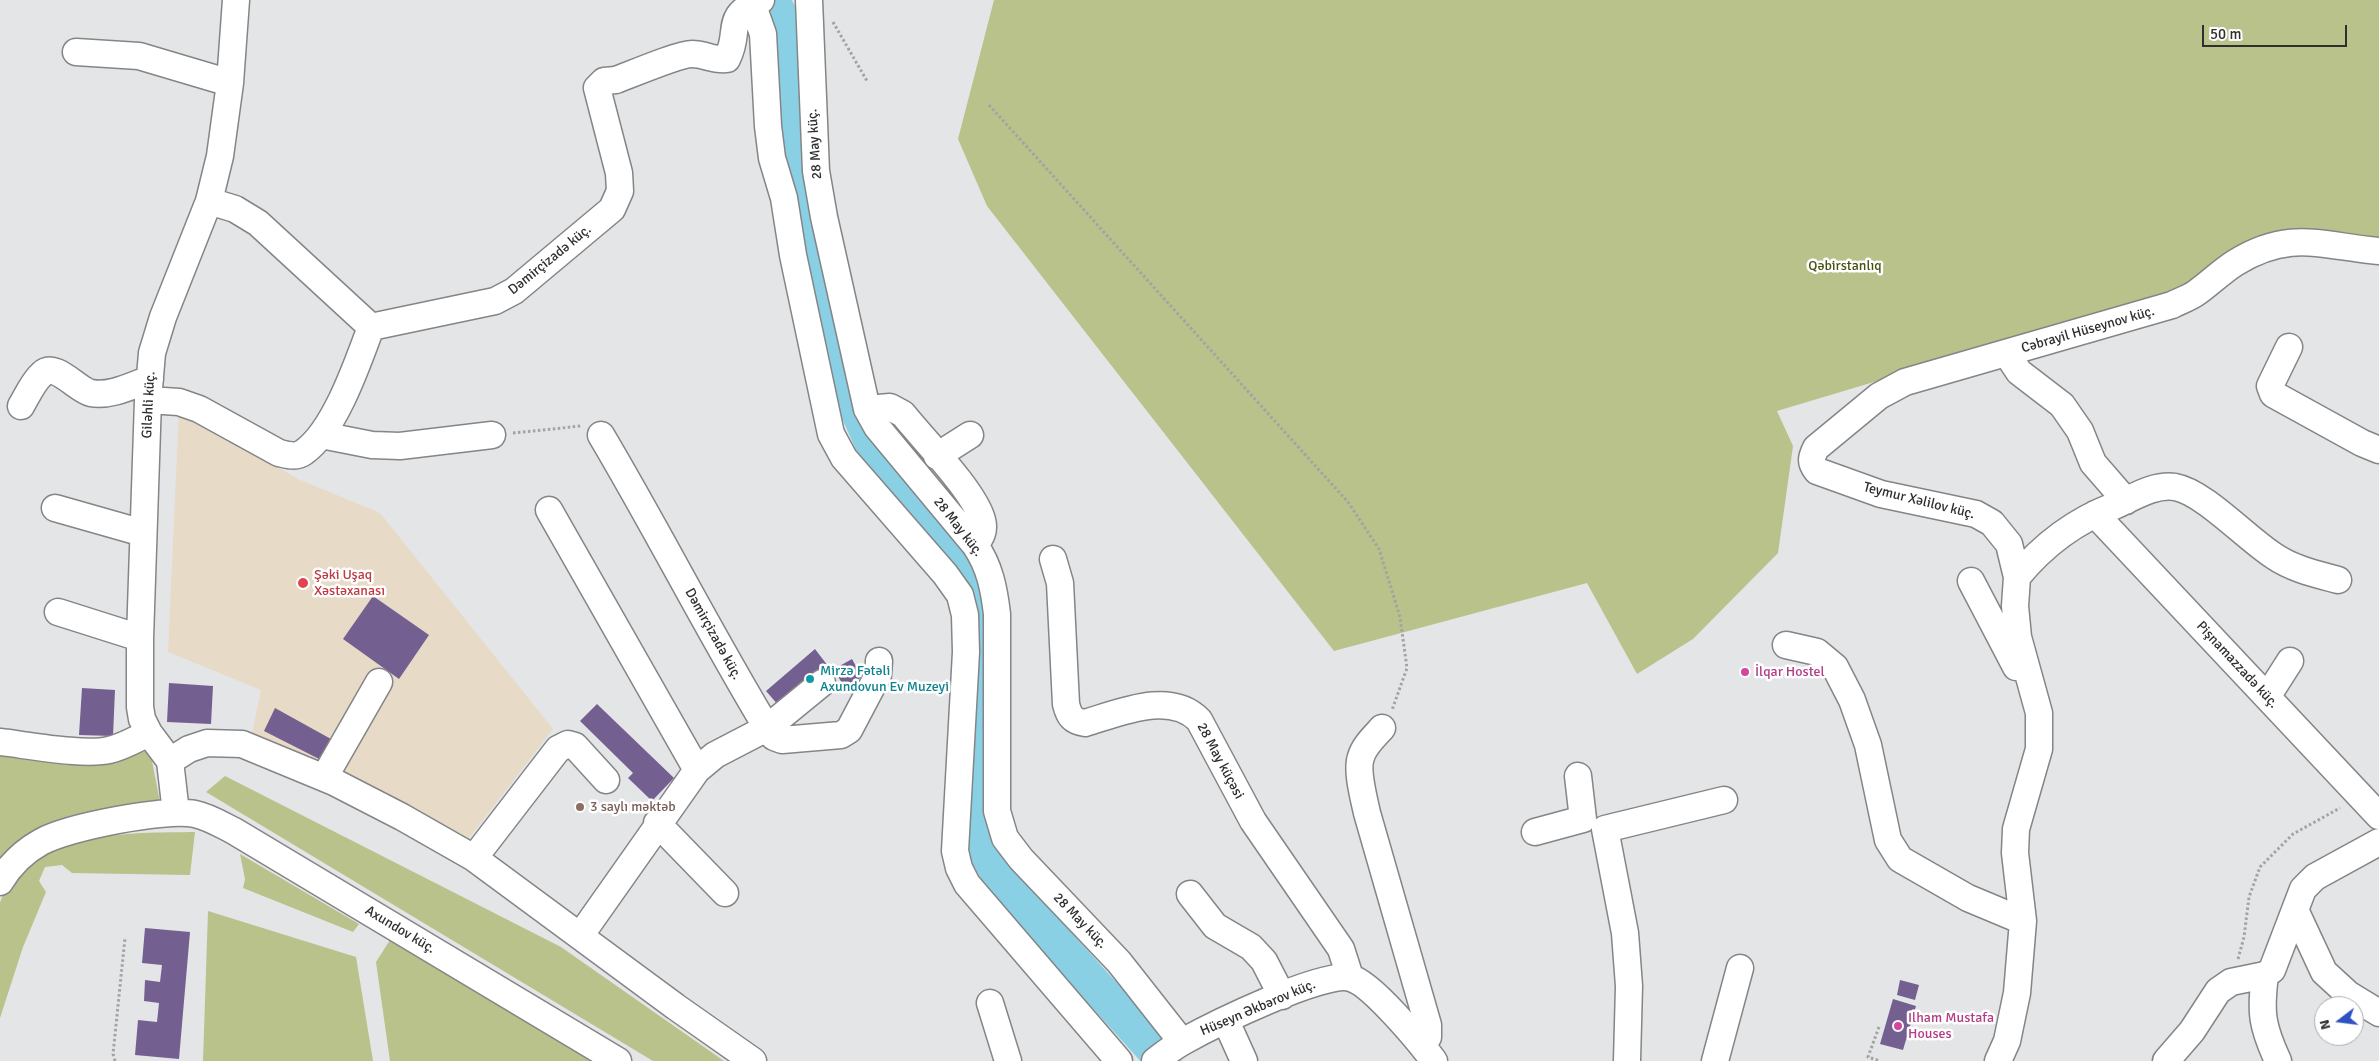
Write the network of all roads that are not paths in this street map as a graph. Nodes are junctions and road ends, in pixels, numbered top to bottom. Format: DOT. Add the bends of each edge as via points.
graph roads {
  1 [pos="236,0"];
  2 [pos="755,1"];
  3 [pos="809,3"];
  4 [pos="76,52"];
  5 [pos="230,83"];
  6 [pos="209,201"];
  7 [pos="2379,251"];
  8 [pos="371,327"];
  9 [pos="2289,347"];
  10 [pos="2007,354"];
  11 [pos="149,389"];
  12 [pos="21,406"];
  13 [pos="867,409"];
  14 [pos="321,435"];
  15 [pos="601,435"];
  16 [pos="970,435"];
  17 [pos="492,436"];
  18 [pos="2379,450"];
  19 [pos="937,456"];
  20 [pos="1812,458"];
  21 [pos="2126,501"];
  22 [pos="55,508"];
  23 [pos="549,510"];
  24 [pos="2095,514"];
  25 [pos="143,532"];
  26 [pos="975,545"];
  27 [pos="1053,559"];
  28 [pos="2017,577"];
  29 [pos="2338,580"];
  30 [pos="1971,581"];
  31 [pos="58,612"];
  32 [pos="140,638"];
  33 [pos="1786,645"];
  34 [pos="879,661"];
  35 [pos="2290,661"];
  36 [pos="379,682"];
  37 [pos="822,683"];
  38 [pos="2033,693"];
  39 [pos="2267,697"];
  40 [pos="767,728"];
  41 [pos="1382,728"];
  42 [pos="149,733"];
  43 [pos="0,742"];
  44 [pos="170,761"];
  45 [pos="697,770"];
  46 [pos="1578,776"];
  47 [pos="324,778"];
  48 [pos="606,780"];
  49 [pos="1724,800"];
  50 [pos="176,813"];
  51 [pos="2379,816"];
  52 [pos="657,823"];
  53 [pos="1594,824"];
  54 [pos="1535,832"];
  55 [pos="2379,842"];
  56 [pos="474,858"];
  57 [pos="0,882"];
  58 [pos="725,892"];
  59 [pos="1190,894"];
  60 [pos="2296,912"];
  61 [pos="2022,922"];
  62 [pos="580,936"];
  63 [pos="1740,968"];
  64 [pos="2265,975"];
  65 [pos="1350,977"];
  66 [pos="1282,996"];
  67 [pos="990,1003"];
  68 [pos="2379,1013"];
  69 [pos="1226,1021"];
  70 [pos="1169,1051"];
  71 [pos="1428,1052"];
  72 [pos="618,1061"];
  73 [pos="753,1061"];
  74 [pos="1008,1061"];
  75 [pos="1119,1061"];
  76 [pos="1244,1061"];
  77 [pos="1627,1061"];
  78 [pos="1715,1061"];
  79 [pos="1998,1061"];
  80 [pos="2166,1061"];
  81 [pos="2278,1061"];
  1 -- 5 [label="street, Giləhli küç."];
  2 -- 8 [label="street, Dəmirçizadə küç." via="735,19 733,47 727,59 690,54 616,80 604,81 597,88 619,173 620,191 612,209 514,290 495,301"];
  2 -- 75 [label="street" via="763,34 772,158 784,198 831,434 844,458 945,574 960,595 965,615 966,652 955,851 959,868 967,884"];
  3 -- 13 [label="street, 28 May küç." via="816,171"];
  4 -- 5 [label="street" via="139,56"];
  5 -- 6 [label="street, Giləhli küç." via="220,156"];
  6 -- 8 [label="street" via="235,209 258,223"];
  6 -- 11 [label="street, Giləhli küç." via="152,353"];
  7 -- 10 [label="street, Cəbrayil Hüseynov küç." via="2315,241 2267,247 2235,263 2195,294 2172,305"];
  8 -- 14 [label="street" via="339,404"];
  9 -- 18 [label="street" via="2270,386 2273,394"];
  10 -- 20 [label="street, Cəbrayil Hüseynov küç." via="1905,382 1879,396 1816,448"];
  10 -- 21 [label="street" via="2019,372 2062,405 2080,431 2093,463"];
  11 -- 12 [label="street" via="91,393 56,370 48,370 42,373"];
  11 -- 14 [label="street" via="199,408 279,453 293,456 304,453"];
  11 -- 25 [label="street, Giləhli küç."];
  13 -- 19 [label="street" via="890,407 903,414"];
  13 -- 26 [label="street, 28 May küç." via="877,426"];
  14 -- 17 [label="street" via="372,445 400,446"];
  15 -- 40 [label="street, Dəmirçizadə küç."];
  16 -- 19 [label="street"];
  19 -- 26 [label="street" via="973,499 983,521 983,534"];
  20 -- 28 [label="street, Teymur Xəlilov küç." via="1812,465 1817,471 1880,494 1976,514 1992,522 2009,544"];
  21 -- 24 [label="street"];
  21 -- 29 [label="street" via="2154,488 2175,487 2194,495 2274,557 2298,569"];
  22 -- 25 [label="street"];
  23 -- 45 [label="street"];
  24 -- 28 [label="street" via="2034,555"];
  24 -- 39 [label="street, Pişnamazzadə küç."];
  25 -- 32 [label="street, Giləhli küç."];
  26 -- 70 [label="street, 28 May küç." via="994,584 998,614 997,810 1005,838 1119,962"];
  27 -- 65 [label="street, 28 May küçəsi" via="1060,583 1069,715 1076,722 1086,723 1144,706 1171,706 1190,711 1199,720 1252,821 1341,949"];
  28 -- 38 [label="street, Teymur Xəlilov küç." via="2018,637"];
  30 -- 38 [label="street"];
  31 -- 32 [label="street"];
  32 -- 42 [label="street, Giləhli küç." via="140,707"];
  33 -- 61 [label="street" via="1817,652 1835,667 1852,700 1868,745 1888,840 1900,859 1968,898"];
  34 -- 40 [label="street" via="878,675 854,724 841,735 782,740 774,737"];
  35 -- 39 [label="street"];
  36 -- 47 [label="street"];
  37 -- 40 [label="street"];
  38 -- 61 [label="street, Teymur Xəlilov küç." via="2039,713 2039,749 2015,837"];
  39 -- 51 [label="street, Pişnamazzadə küç."];
  40 -- 45 [label="street" via="714,755"];
  41 -- 71 [label="street" via="1366,746 1360,759 1361,780 1367,813 1428,1025"];
  42 -- 43 [label="street" via="107,750"];
  42 -- 44 [label="street, Giləhli küç."];
  44 -- 47 [label="street" via="207,743 228,742 267,753"];
  44 -- 50 [label="street"];
  45 -- 52 [label="street"];
  46 -- 53 [label="street"];
  47 -- 56 [label="street"];
  48 -- 56 [label="street" via="575,746 568,744 558,749"];
  49 -- 53 [label="street"];
  50 -- 57 [label="street, Axundov küç." via="121,820 60,834 21,855"];
  50 -- 72 [label="street, Axundov küç." via="195,814 234,831"];
  52 -- 58 [label="street"];
  52 -- 62 [label="street"];
  53 -- 54 [label="street"];
  53 -- 77 [label="street" via="1625,933 1629,986"];
  55 -- 60 [label="street" via="2315,878 2303,889"];
  56 -- 62 [label="street"];
  59 -- 66 [label="street" via="1215,926 1252,947 1264,961"];
  60 -- 64 [label="street" via="2277,961"];
  60 -- 68 [label="street" via="2324,972 2348,994"];
  61 -- 79 [label="street, Teymur Xəlilov küç." via="2016,993 2007,1041"];
  62 -- 73 [label="street"];
  63 -- 78 [label="street"];
  64 -- 80 [label="street" via="2231,982 2218,991 2192,1031"];
  64 -- 81 [label="street" via="2260,1006 2265,1032"];
  65 -- 66 [label="street, Hüseyn Əkbərov küç." via="1318,982"];
  65 -- 71 [label="street" via="1400,1020"];
  66 -- 69 [label="street, Hüseyn Əkbərov küç."];
  67 -- 74 [label="street"];
  69 -- 70 [label="street, Hüseyn Əkbərov küç."];
  69 -- 76 [label="street"];
}
